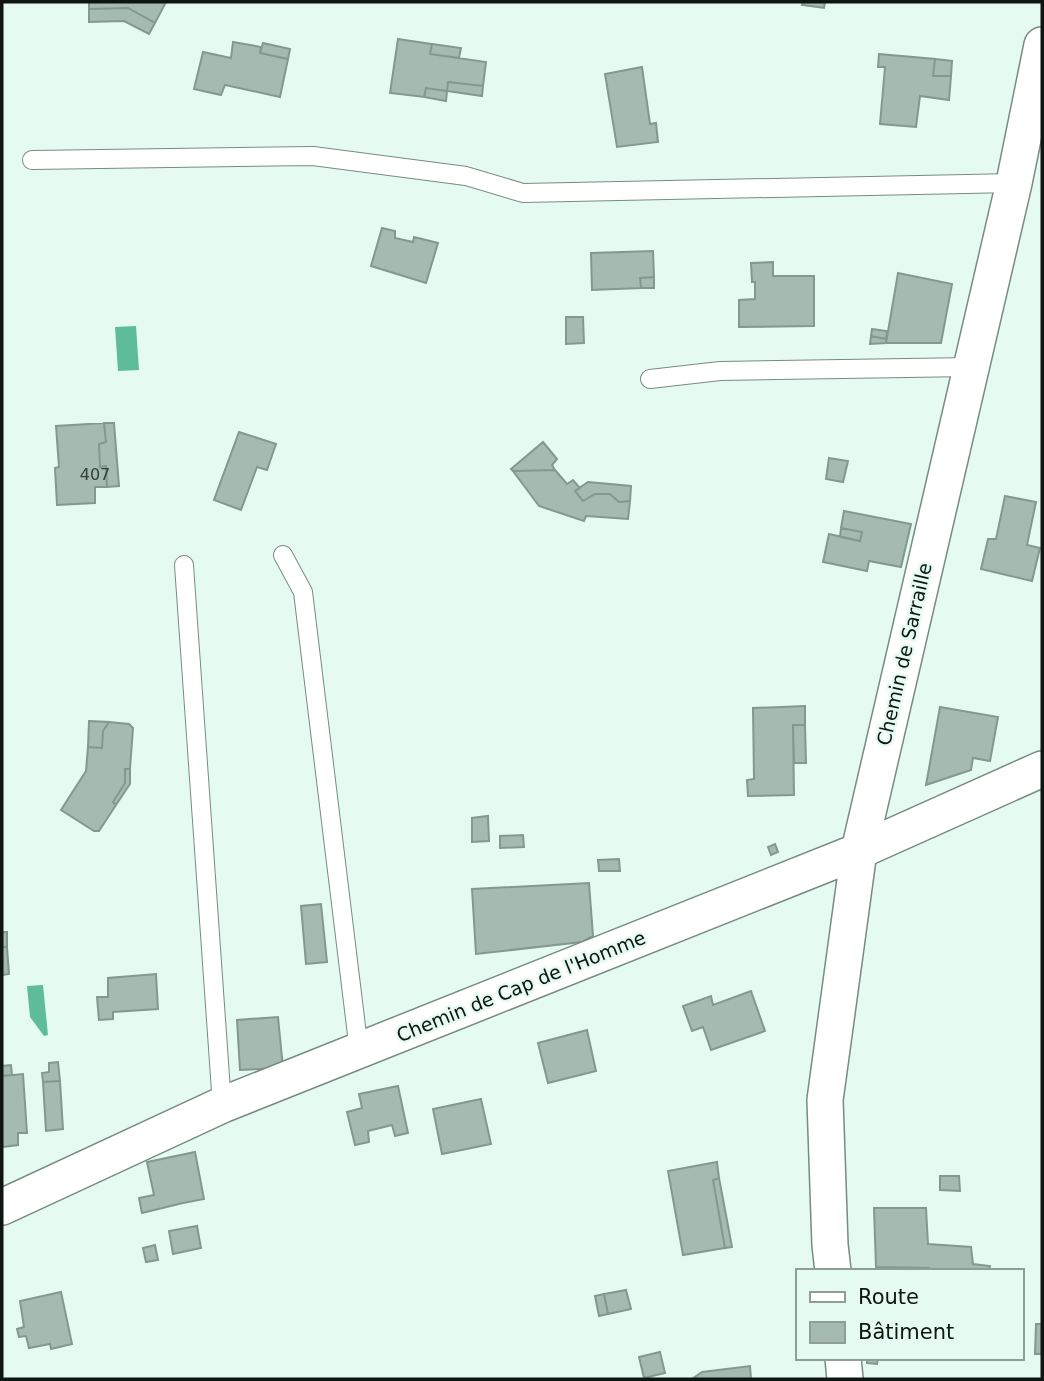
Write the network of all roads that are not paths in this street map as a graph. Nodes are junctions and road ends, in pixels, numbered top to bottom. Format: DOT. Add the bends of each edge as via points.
graph roads {
  1 [pos="1042,45"];
  2 [pos="32,160"];
  3 [pos="1014,183"];
  4 [pos="971,367"];
  5 [pos="650,379"];
  6 [pos="283,555"];
  7 [pos="184,565"];
  8 [pos="1042,769"];
  9 [pos="859,851"];
  10 [pos="359,1051"];
  11 [pos="222,1105"];
  12 [pos="2,1208"];
  13 [pos="833,1269"];
  14 [pos="843,1360"];
  15 [pos="845,1379"];
  1 -- 3 [label="street, Chemin de Sarraille"];
  2 -- 3 [label="lane" via="313,156 466,176 523,193"];
  3 -- 4 [label="street, Chemin de Sarraille"];
  4 -- 5 [label="lane" via="720,371"];
  4 -- 9 [label="street, Chemin de Sarraille"];
  6 -- 10 [label="lane" via="303,592"];
  7 -- 11 [label="lane"];
  8 -- 9 [label="street, Chemin de Cap de l'Homme"];
  9 -- 10 [label="street, Chemin de Cap de l'Homme"];
  9 -- 13 [label="street, Chemin de Sarraille" via="825,1100"];
  10 -- 11 [label="street, Chemin de Cap de l'Homme"];
  11 -- 12 [label="street, Chemin de Cap de l'Homme"];
  14 -- 15 [label="street"];
}
